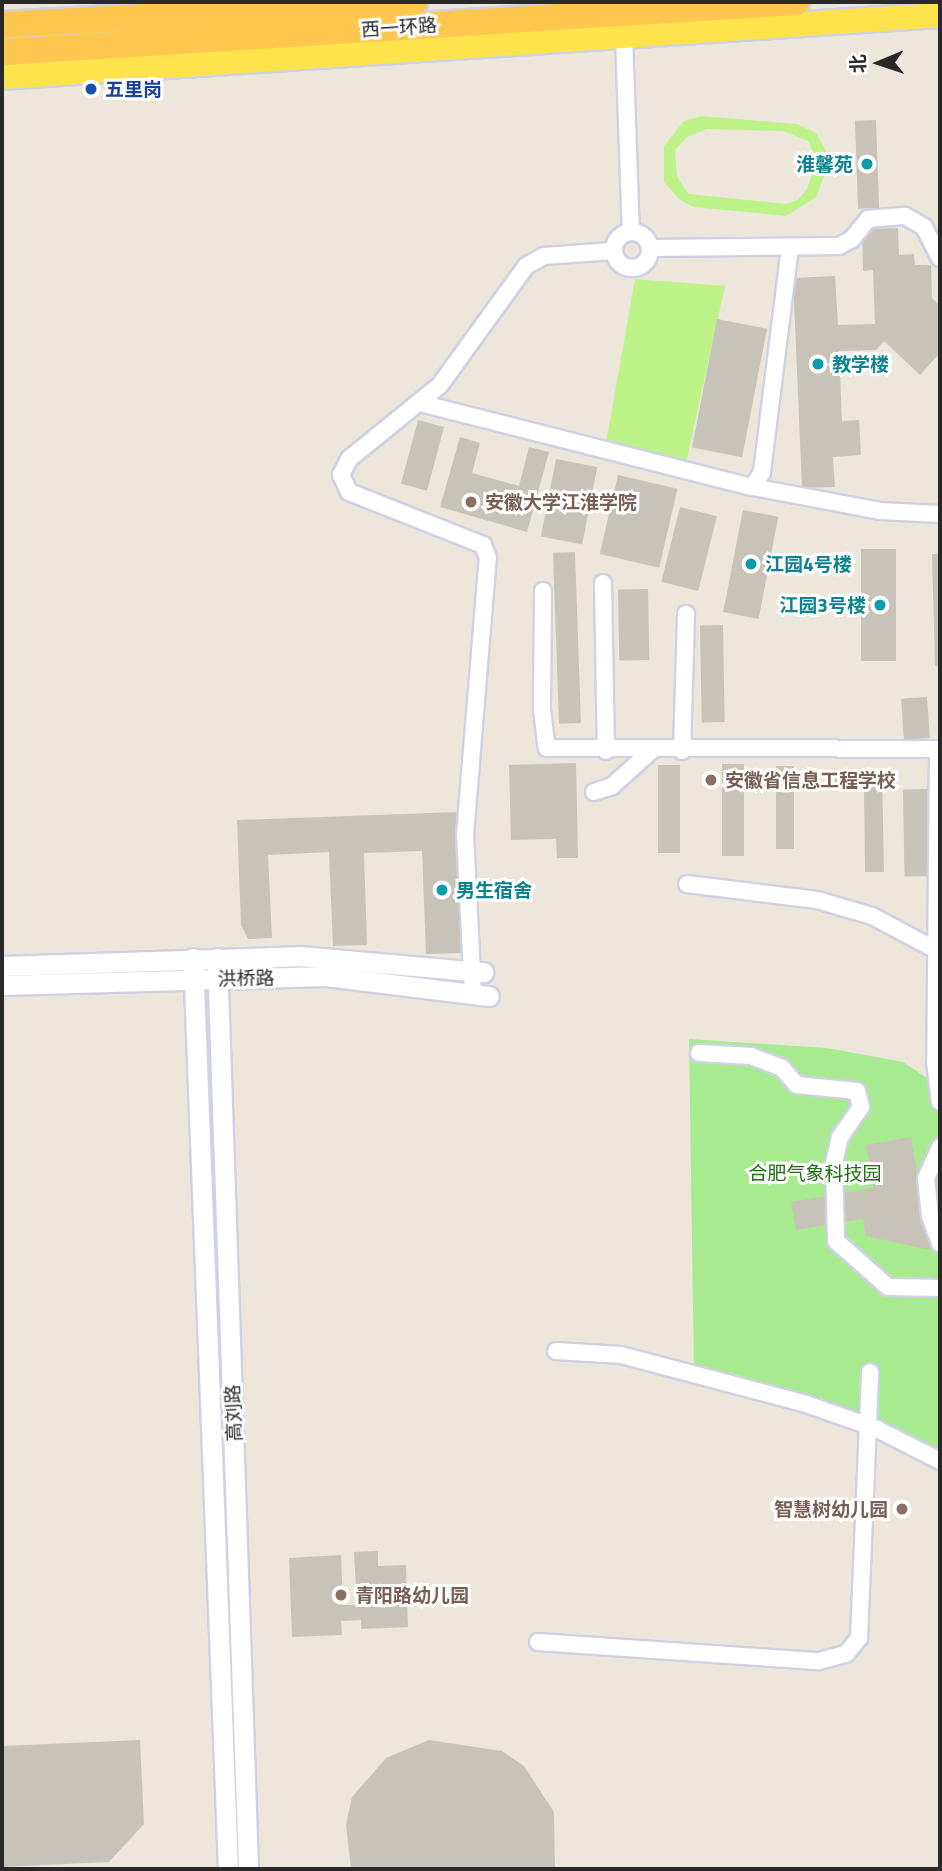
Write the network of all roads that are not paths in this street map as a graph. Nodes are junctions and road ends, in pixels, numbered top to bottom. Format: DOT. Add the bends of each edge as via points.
graph roads {
  1 [pos="414,2"];
  2 [pos="796,2"];
  3 [pos="940,15"];
  4 [pos="2,25"];
  5 [pos="624,36"];
  6 [pos="2,52"];
  7 [pos="2,77"];
  8 [pos="631,232"];
  9 [pos="790,247"];
  10 [pos="650,248"];
  11 [pos="613,251"];
  12 [pos="940,258"];
  13 [pos="420,403"];
  14 [pos="753,487"];
  15 [pos="940,514"];
  16 [pos="603,583"];
  17 [pos="543,591"];
  18 [pos="686,614"];
  19 [pos="939,749"];
  20 [pos="606,751"];
  21 [pos="651,751"];
  22 [pos="682,751"];
  23 [pos="594,792"];
  24 [pos="687,884"];
  25 [pos="936,950"];
  26 [pos="193,958"];
  27 [pos="217,958"];
  28 [pos="2,966"];
  29 [pos="477,971"];
  30 [pos="218,978"];
  31 [pos="194,979"];
  32 [pos="2,985"];
  33 [pos="481,994"];
  34 [pos="699,1053"];
  35 [pos="940,1102"];
  36 [pos="940,1147"];
  37 [pos="940,1243"];
  38 [pos="940,1288"];
  39 [pos="556,1350"];
  40 [pos="870,1372"];
  41 [pos="866,1425"];
  42 [pos="940,1461"];
  43 [pos="538,1642"];
  44 [pos="228,1869"];
  45 [pos="248,1869"];
  1 -- 4 [label="highway, 西一环路"];
  2 -- 6 [label="highway, 西一环路"];
  3 -- 5 [label="main road"];
  5 -- 7 [label="main road"];
  5 -- 8 [label="street"];
  8 -- 10 [label="street" via="645,237"];
  8 -- 11 [label="street" via="618,237"];
  9 -- 10 [label="street"];
  9 -- 12 [label="street" via="839,246 852,239 868,219 905,216 924,228"];
  9 -- 14 [label="street" via="762,472"];
  10 -- 11 [label="street" via="643,264 632,268 620,265"];
  11 -- 13 [label="street" via="544,256 526,266 459,362"];
  13 -- 14 [label="street"];
  13 -- 29 [label="street" via="349,459 341,475 349,492 484,545 488,558 464,835"];
  14 -- 15 [label="street" via="880,511"];
  16 -- 20 [label="street"];
  17 -- 20 [label="street" via="542,710 547,748"];
  18 -- 22 [label="street"];
  19 -- 22 [label="street"];
  19 -- 25 [label="street"];
  20 -- 21 [label="street"];
  21 -- 22 [label="street"];
  21 -- 23 [label="street" via="612,786"];
  24 -- 25 [label="street" via="817,900 872,916"];
  25 -- 35 [label="street" via="935,1062"];
  26 -- 27 [label="street, 洪桥路"];
  26 -- 28 [label="street, 洪桥路"];
  26 -- 31 [label="street, 高刘路"];
  27 -- 29 [label="street, 洪桥路" via="324,957"];
  27 -- 30 [label="street, 高刘路"];
  29 -- 33 [label="street"];
  30 -- 31 [label="street, 洪桥路"];
  30 -- 33 [label="street, 洪桥路" via="326,976"];
  30 -- 45 [label="street, 高刘路"];
  31 -- 32 [label="street, 洪桥路"];
  31 -- 44 [label="street, 高刘路"];
  34 -- 38 [label="street" via="751,1056 782,1068 797,1085 857,1091 861,1107 840,1137 834,1163 836,1241 888,1287"];
  36 -- 37 [label="street" via="926,1178 930,1216"];
  39 -- 41 [label="street" via="621,1356 806,1404"];
  40 -- 41 [label="street"];
  41 -- 42 [label="street"];
  41 -- 43 [label="street" via="859,1638 846,1654 818,1661"];
}
